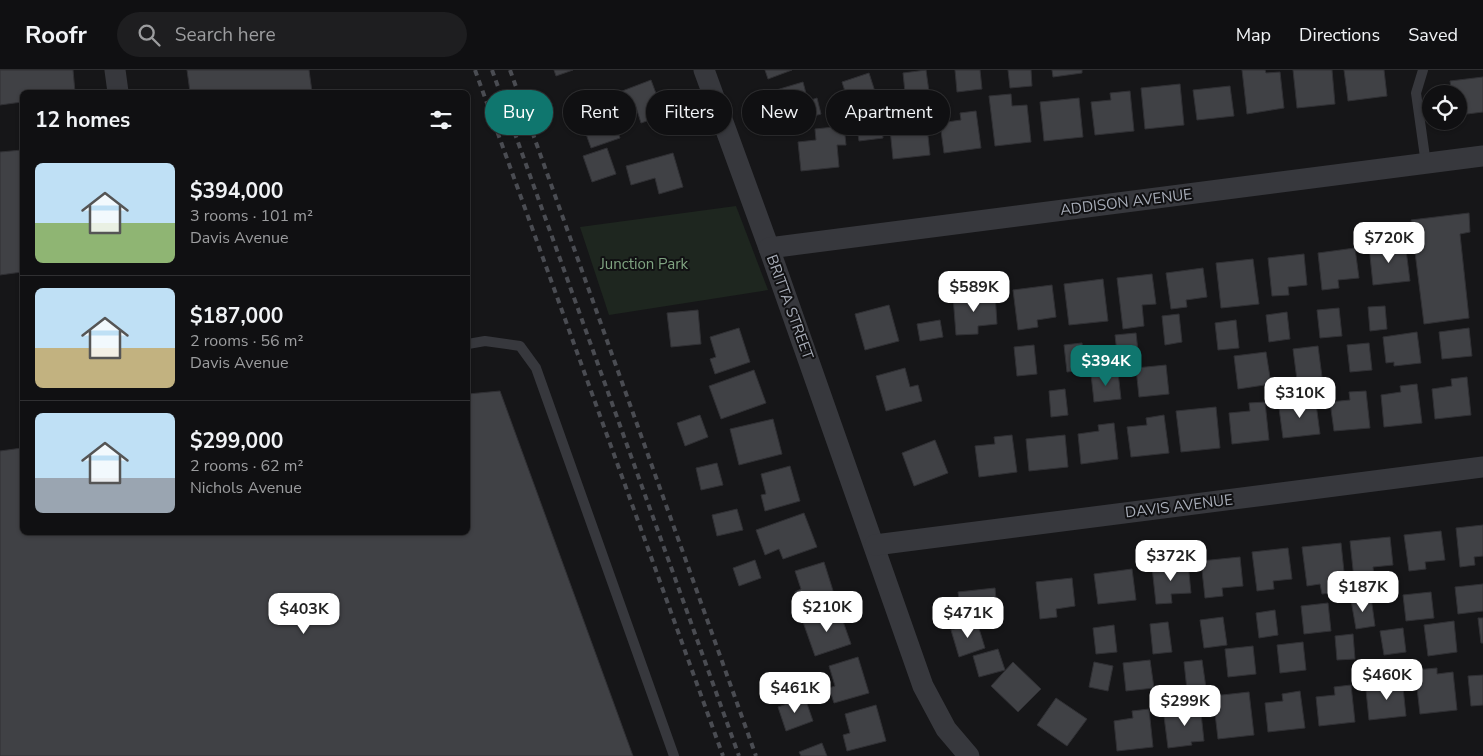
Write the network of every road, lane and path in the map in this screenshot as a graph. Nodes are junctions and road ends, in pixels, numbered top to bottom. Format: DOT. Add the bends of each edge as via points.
graph roads {
  1 [pos="115,70"];
  2 [pos="704,70"];
  3 [pos="1423,70"];
  4 [pos="118,90"];
  5 [pos="1483,156"];
  6 [pos="1426,164"];
  7 [pos="769,248"];
  8 [pos="470,344"];
  9 [pos="1483,467"];
  10 [pos="875,545"];
  11 [pos="674,756"];
  12 [pos="969,756"];
  1 -- 4 [label="street"];
  2 -- 7 [label="street, BRITTA STREET"];
  3 -- 6 [label="lane" via="1416,94"];
  5 -- 6 [label="street, ADDISON AVENUE"];
  6 -- 7 [label="street, ADDISON AVENUE"];
  7 -- 10 [label="street, BRITTA STREET"];
  8 -- 11 [label="lane" via="485,341 520,346 536,368"];
  9 -- 10 [label="street, DAVIS AVENUE"];
  10 -- 12 [label="street, BRITTA STREET" via="924,686 946,729"];
}
